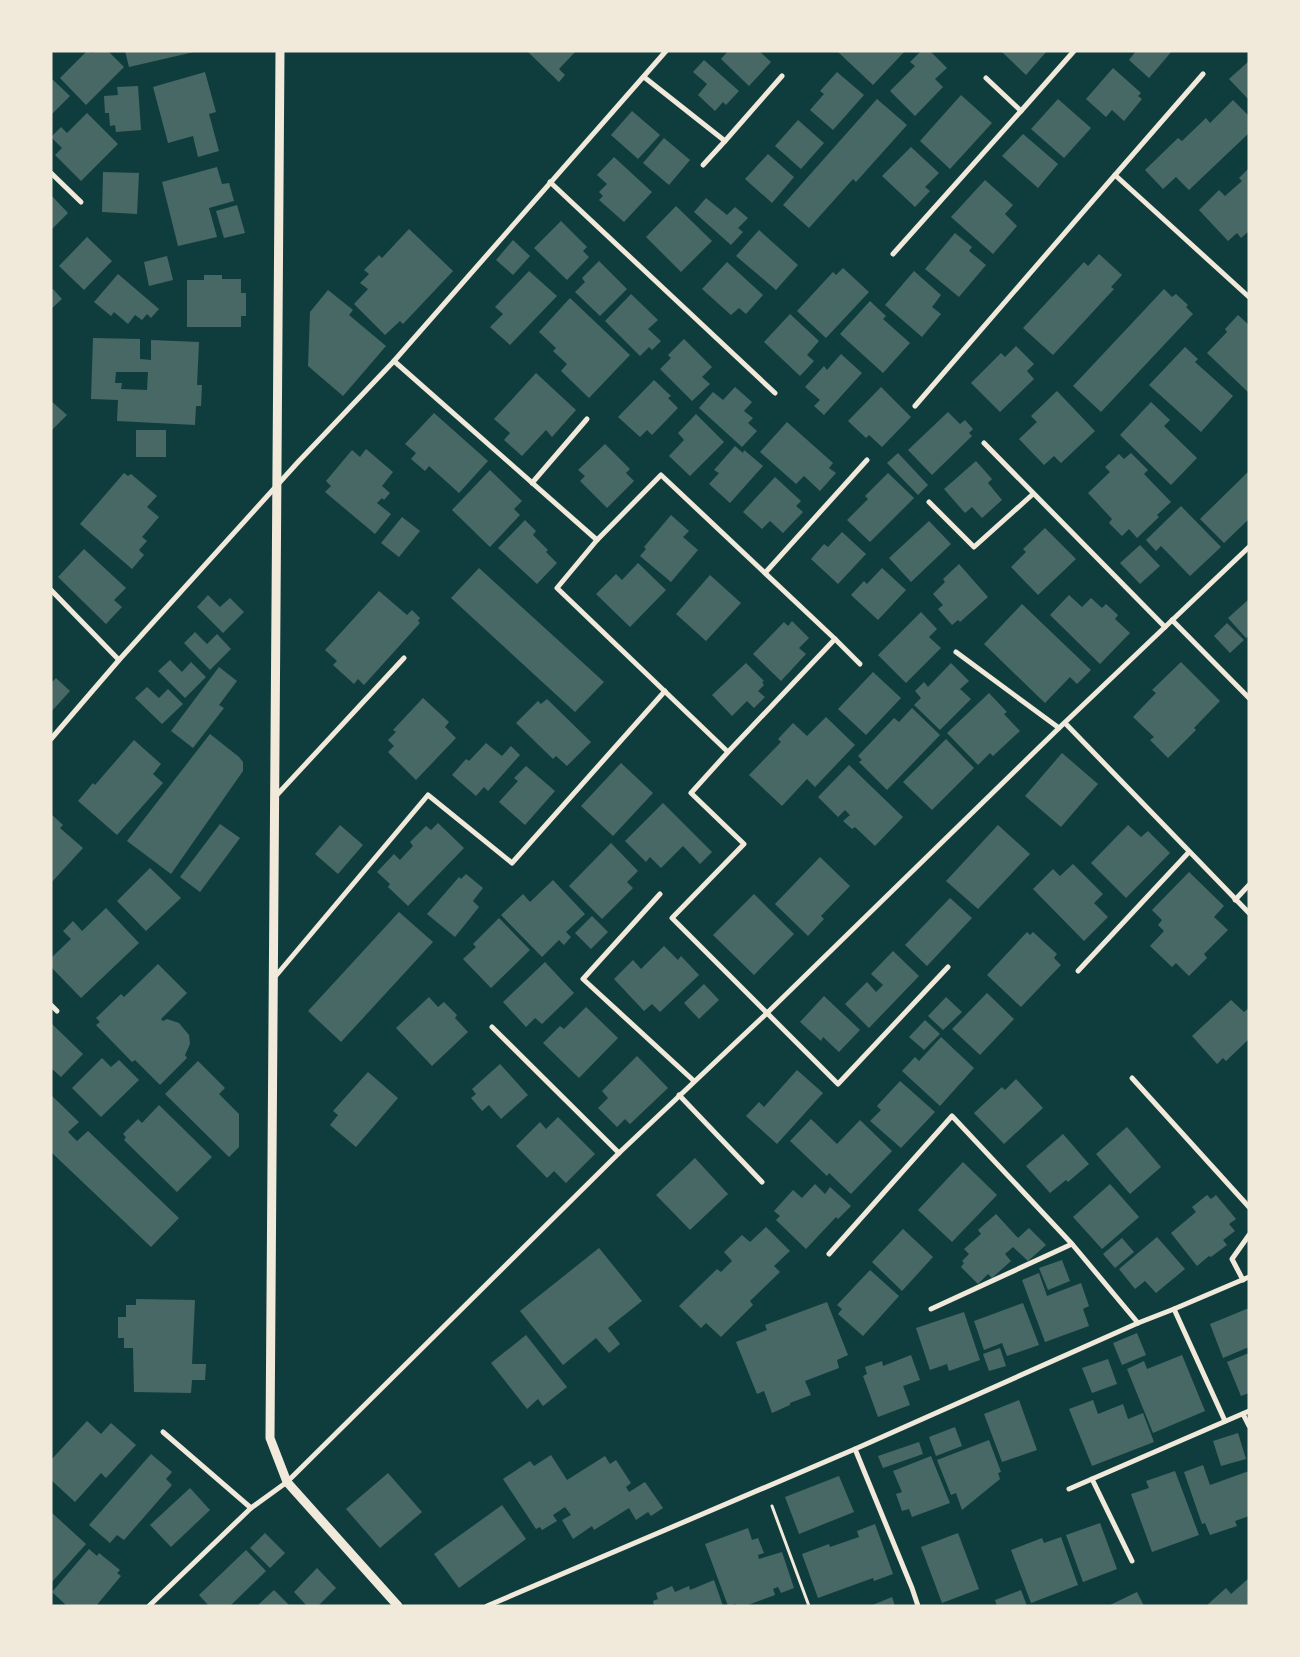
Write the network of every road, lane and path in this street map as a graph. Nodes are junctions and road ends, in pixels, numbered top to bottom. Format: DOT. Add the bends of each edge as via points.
graph roads {
  1 [pos="280,51"];
  2 [pos="666,51"];
  3 [pos="1074,51"];
  4 [pos="1204,74"];
  5 [pos="782,76"];
  6 [pos="644,77"];
  7 [pos="986,78"];
  8 [pos="1021,111"];
  9 [pos="725,141"];
  10 [pos="703,165"];
  11 [pos="51,173"];
  12 [pos="1115,175"];
  13 [pos="550,182"];
  14 [pos="81,202"];
  15 [pos="893,254"];
  16 [pos="1249,297"];
  17 [pos="394,361"];
  18 [pos="774,393"];
  19 [pos="916,406"];
  20 [pos="587,419"];
  21 [pos="984,443"];
  22 [pos="867,460"];
  23 [pos="532,483"];
  24 [pos="279,485"];
  25 [pos="1033,494"];
  26 [pos="929,502"];
  27 [pos="597,540"];
  28 [pos="1249,547"];
  29 [pos="765,573"];
  30 [pos="51,590"];
  31 [pos="1172,620"];
  32 [pos="1165,627"];
  33 [pos="834,639"];
  34 [pos="956,652"];
  35 [pos="404,658"];
  36 [pos="119,660"];
  37 [pos="860,664"];
  38 [pos="665,691"];
  39 [pos="1249,698"];
  40 [pos="1065,724"];
  41 [pos="1059,728"];
  42 [pos="51,739"];
  43 [pos="728,752"];
  44 [pos="274,798"];
  45 [pos="1189,852"];
  46 [pos="1249,885"];
  47 [pos="660,894"];
  48 [pos="1235,900"];
  49 [pos="1249,913"];
  50 [pos="948,966"];
  51 [pos="1078,971"];
  52 [pos="273,980"];
  53 [pos="51,1005"];
  54 [pos="57,1011"];
  55 [pos="766,1014"];
  56 [pos="492,1027"];
  57 [pos="1132,1078"];
  58 [pos="694,1081"];
  59 [pos="679,1096"];
  60 [pos="619,1153"];
  61 [pos="762,1182"];
  62 [pos="1249,1207"];
  63 [pos="1249,1235"];
  64 [pos="1072,1244"];
  65 [pos="829,1254"];
  66 [pos="1246,1279"];
  67 [pos="931,1309"];
  68 [pos="1174,1309"];
  69 [pos="1138,1323"];
  70 [pos="1249,1411"];
  71 [pos="1242,1414"];
  72 [pos="1225,1421"];
  73 [pos="1249,1426"];
  74 [pos="163,1432"];
  75 [pos="855,1449"];
  76 [pos="1092,1479"];
  77 [pos="287,1482"];
  78 [pos="765,1487"];
  79 [pos="1069,1489"];
  80 [pos="251,1508"];
  81 [pos="1132,1561"];
  82 [pos="149,1606"];
  83 [pos="398,1606"];
  84 [pos="487,1606"];
  85 [pos="809,1606"];
  86 [pos="918,1606"];
  1 -- 24 [label="street"];
  2 -- 6 [label="street"];
  3 -- 8 [label="street"];
  4 -- 12 [label="street"];
  5 -- 9 [label="street"];
  6 -- 9 [label="street"];
  6 -- 13 [label="street"];
  7 -- 8 [label="street"];
  8 -- 15 [label="street"];
  9 -- 10 [label="street"];
  11 -- 14 [label="street"];
  12 -- 16 [label="street"];
  12 -- 19 [label="street"];
  13 -- 17 [label="street"];
  13 -- 18 [label="street"];
  17 -- 23 [label="street"];
  17 -- 24 [label="street"];
  20 -- 23 [label="street"];
  21 -- 25 [label="street"];
  22 -- 29 [label="street"];
  23 -- 27 [label="street"];
  24 -- 36 [label="street"];
  24 -- 44 [label="street"];
  25 -- 26 [label="street" via="974,547"];
  25 -- 32 [label="street"];
  27 -- 29 [label="street" via="661,475"];
  27 -- 38 [label="street" via="557,588"];
  28 -- 31 [label="street"];
  29 -- 33 [label="street"];
  30 -- 36 [label="street"];
  31 -- 32 [label="street"];
  31 -- 39 [label="street"];
  32 -- 40 [label="street"];
  33 -- 37 [label="street"];
  33 -- 43 [label="street"];
  34 -- 41 [label="street"];
  35 -- 44 [label="street"];
  36 -- 42 [label="street"];
  38 -- 43 [label="street"];
  38 -- 52 [label="street" via="512,863 428,795"];
  40 -- 41 [label="street"];
  40 -- 45 [label="street"];
  41 -- 55 [label="street"];
  43 -- 55 [label="street" via="691,793 744,844 672,918"];
  44 -- 52 [label="street"];
  45 -- 48 [label="street"];
  45 -- 51 [label="street"];
  46 -- 48 [label="street"];
  47 -- 58 [label="street" via="583,978"];
  48 -- 49 [label="street"];
  50 -- 55 [label="street" via="838,1084"];
  52 -- 77 [label="street" via="270,1438"];
  53 -- 54 [label="street"];
  55 -- 58 [label="street"];
  56 -- 60 [label="street"];
  57 -- 62 [label="street"];
  58 -- 59 [label="street"];
  59 -- 60 [label="street"];
  59 -- 61 [label="street"];
  60 -- 77 [label="street"];
  63 -- 66 [label="street" via="1232,1259"];
  64 -- 65 [label="street" via="952,1116"];
  64 -- 67 [label="street"];
  64 -- 69 [label="street"];
  66 -- 68 [label="street"];
  68 -- 69 [label="street"];
  68 -- 72 [label="street"];
  69 -- 75 [label="street"];
  70 -- 71 [label="street"];
  71 -- 72 [label="street"];
  71 -- 73 [label="street"];
  72 -- 76 [label="street"];
  74 -- 80 [label="street"];
  75 -- 78 [label="street"];
  75 -- 86 [label="street"];
  76 -- 79 [label="street"];
  76 -- 81 [label="street"];
  77 -- 80 [label="street"];
  77 -- 83 [label="street"];
  78 -- 84 [label="street"];
  78 -- 85 [label="path"];
  80 -- 82 [label="street"];
}
